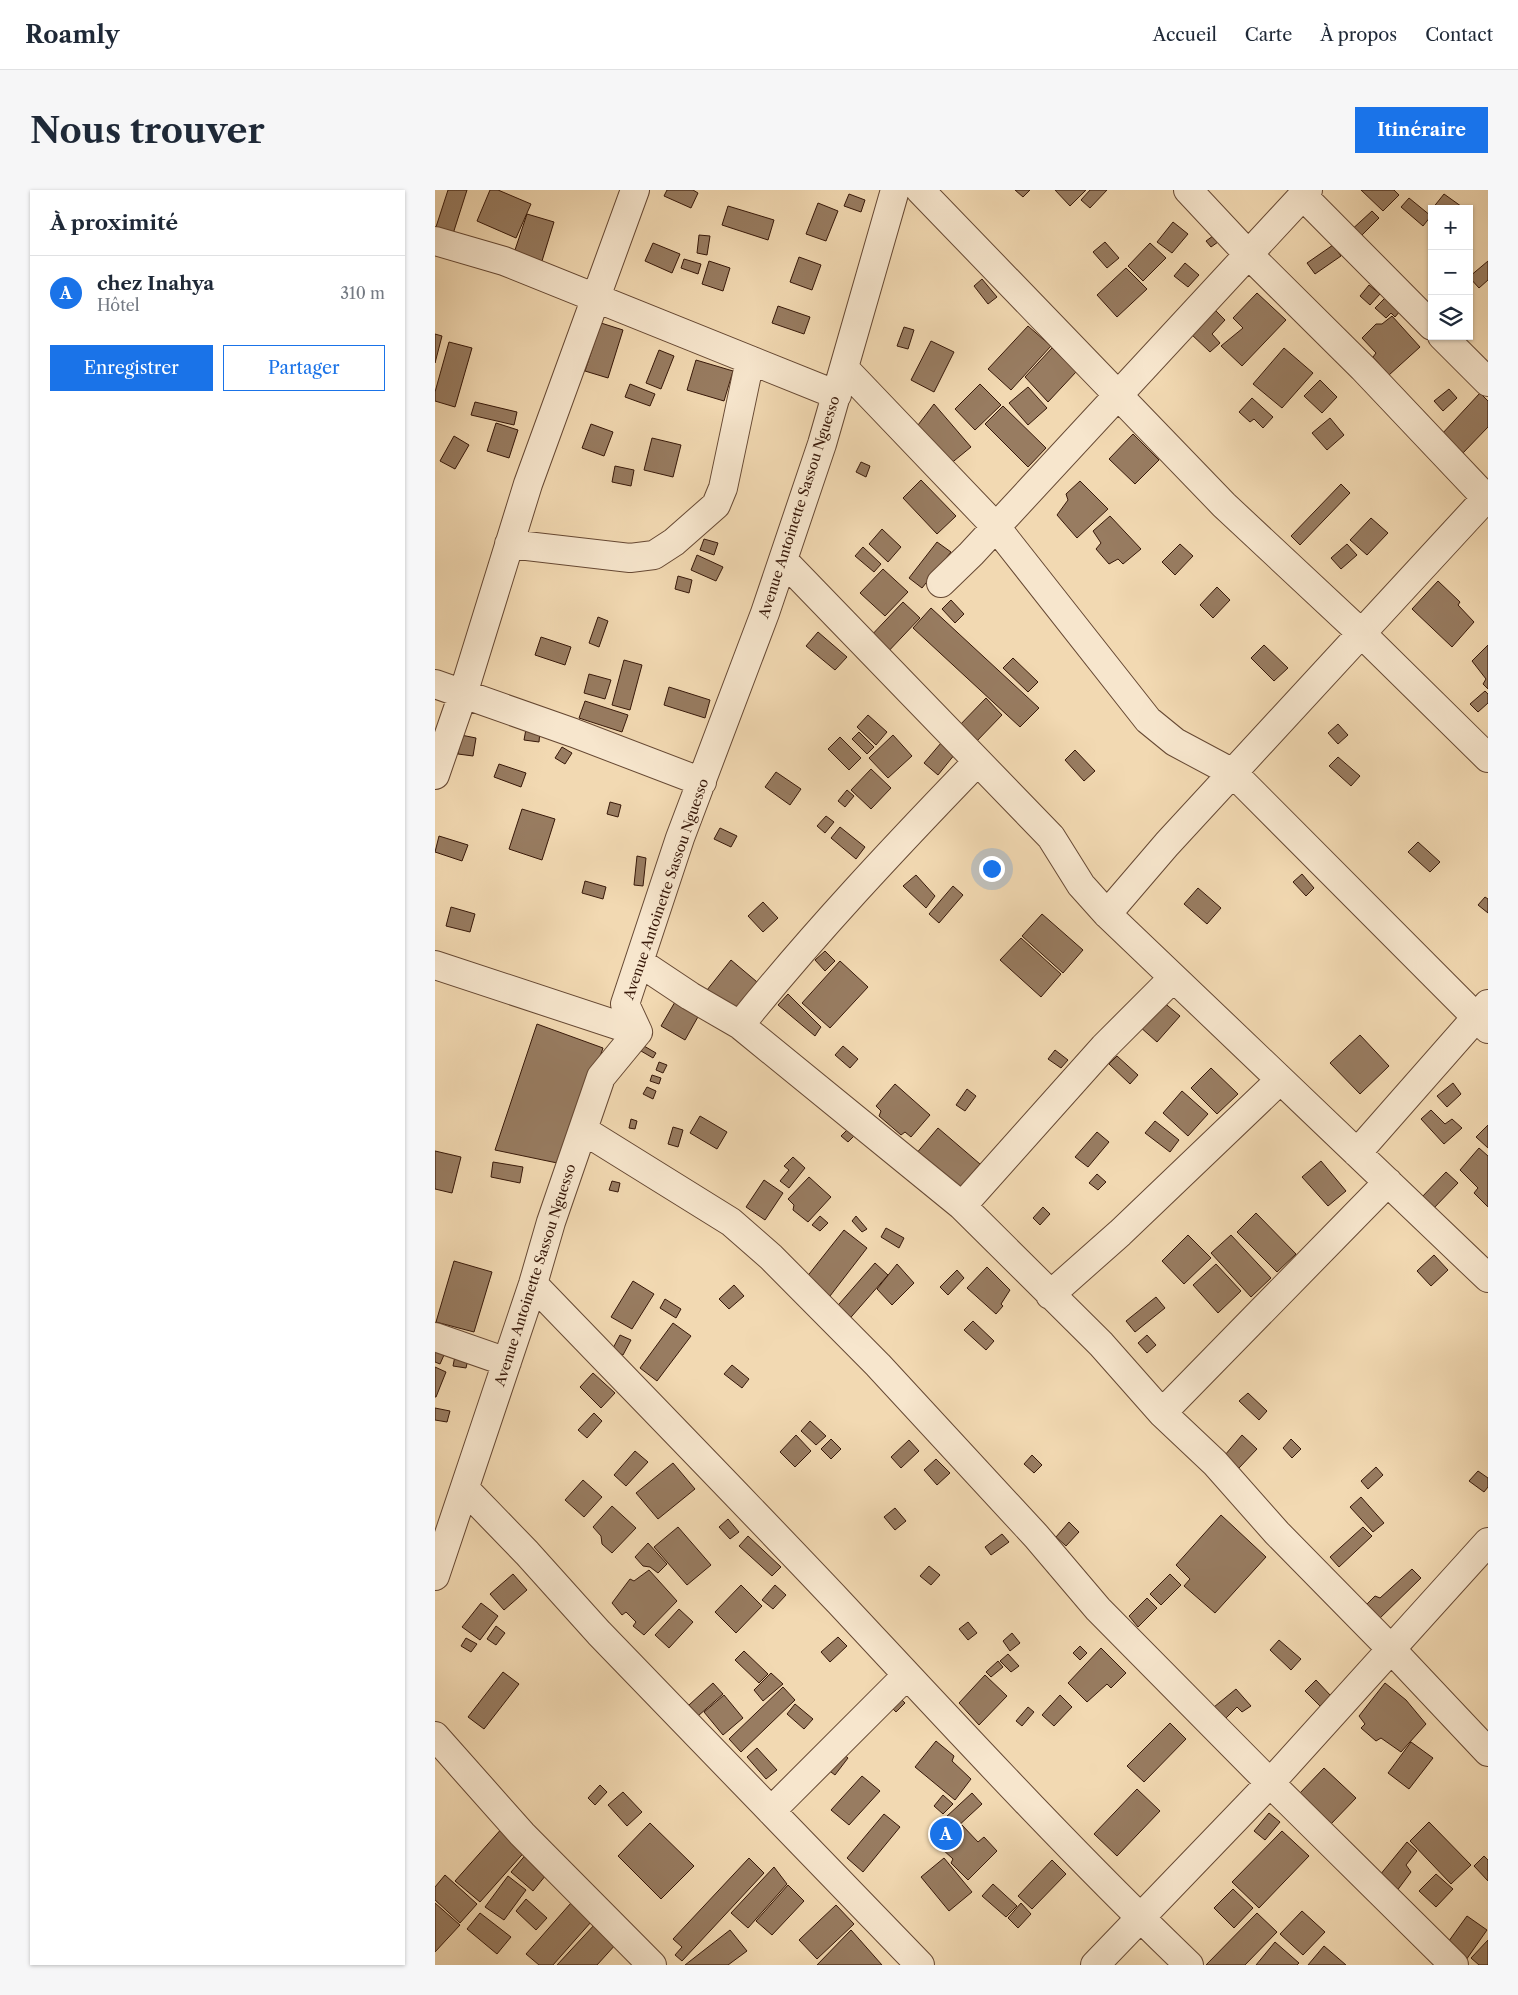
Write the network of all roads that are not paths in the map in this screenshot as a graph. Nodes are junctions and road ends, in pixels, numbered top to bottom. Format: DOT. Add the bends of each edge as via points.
graph roads {
  1 [pos="635,190"];
  2 [pos="895,190"];
  3 [pos="920,190"];
  4 [pos="1188,190"];
  5 [pos="1305,193"];
  6 [pos="435,242"];
  7 [pos="1247,254"];
  8 [pos="597,298"];
  9 [pos="1428,322"];
  10 [pos="1446,340"];
  11 [pos="751,360"];
  12 [pos="844,368"];
  13 [pos="1488,382"];
  14 [pos="837,395"];
  15 [pos="1118,396"];
  16 [pos="1487,498"];
  17 [pos="996,527"];
  18 [pos="509,544"];
  19 [pos="783,560"];
  20 [pos="941,583"];
  21 [pos="1361,633"];
  22 [pos="435,684"];
  23 [pos="463,694"];
  24 [pos="1488,758"];
  25 [pos="977,762"];
  26 [pos="1233,773"];
  27 [pos="435,775"];
  28 [pos="703,782"];
  29 [pos="1107,914"];
  30 [pos="639,962"];
  31 [pos="435,965"];
  32 [pos="1173,978"];
  33 [pos="1484,1017"];
  34 [pos="740,1025"];
  35 [pos="638,1032"];
  36 [pos="1280,1080"];
  37 [pos="583,1130"];
  38 [pos="1357,1153"];
  39 [pos="1388,1182"];
  40 [pos="962,1206"];
  41 [pos="1488,1278"];
  42 [pos="533,1284"];
  43 [pos="1050,1295"];
  44 [pos="435,1338"];
  45 [pos="507,1362"];
  46 [pos="1162,1413"];
  47 [pos="465,1489"];
  48 [pos="1488,1542"];
  49 [pos="435,1576"];
  50 [pos="1391,1649"];
  51 [pos="907,1675"];
  52 [pos="435,1736"];
  53 [pos="1488,1752"];
  54 [pos="1270,1783"];
  55 [pos="771,1811"];
  56 [pos="1141,1919"];
  57 [pos="647,1963"];
  58 [pos="920,1965"];
  59 [pos="1095,1965"];
  60 [pos="1189,1965"];
  61 [pos="1455,1965"];
  1 -- 8 [label="street"];
  2 -- 12 [label="street, Avenue Antoinette Sassou Nguesso"];
  3 -- 15 [label="street"];
  4 -- 7 [label="street"];
  5 -- 7 [label="street"];
  5 -- 9 [label="street"];
  6 -- 8 [label="street" via="504,261"];
  7 -- 15 [label="street"];
  7 -- 16 [label="street" via="1363,368"];
  8 -- 11 [label="street"];
  8 -- 18 [label="street"];
  10 -- 13 [label="street"];
  11 -- 14 [label="street"];
  11 -- 18 [label="street" via="723,488 716,505 674,542 654,555 629,558"];
  12 -- 14 [label="street, Avenue Antoinette Sassou Nguesso"];
  12 -- 17 [label="street"];
  14 -- 19 [label="street, Avenue Antoinette Sassou Nguesso"];
  15 -- 17 [label="street"];
  15 -- 21 [label="street" via="1224,505"];
  16 -- 21 [label="street"];
  17 -- 20 [label="street"];
  17 -- 26 [label="street" via="1148,720 1175,742"];
  18 -- 23 [label="street"];
  19 -- 25 [label="street"];
  19 -- 28 [label="street, Avenue Antoinette Sassou Nguesso"];
  21 -- 24 [label="street"];
  21 -- 26 [label="street"];
  22 -- 23 [label="street"];
  23 -- 27 [label="street"];
  23 -- 28 [label="street"];
  25 -- 29 [label="street" via="1051,837 1081,884"];
  25 -- 34 [label="street" via="896,846"];
  26 -- 29 [label="street"];
  26 -- 33 [label="street"];
  28 -- 30 [label="street, Avenue Antoinette Sassou Nguesso" via="680,838"];
  29 -- 32 [label="street"];
  30 -- 34 [label="street"];
  30 -- 35 [label="street, Avenue Antoinette Sassou Nguesso" via="625,1004"];
  31 -- 35 [label="street"];
  32 -- 36 [label="street"];
  32 -- 40 [label="street" via="1097,1054"];
  33 -- 38 [label="street"];
  34 -- 40 [label="street"];
  35 -- 37 [label="street, Avenue Antoinette Sassou Nguesso" via="601,1077"];
  36 -- 38 [label="street"];
  36 -- 43 [label="street" via="1120,1233"];
  37 -- 42 [label="street, Avenue Antoinette Sassou Nguesso"];
  37 -- 54 [label="street" via="731,1222 771,1257 878,1365 1036,1536 1098,1610"];
  38 -- 39 [label="street"];
  39 -- 41 [label="street"];
  39 -- 46 [label="street"];
  40 -- 43 [label="street"];
  42 -- 45 [label="street, Avenue Antoinette Sassou Nguesso"];
  42 -- 51 [label="street"];
  43 -- 46 [label="street" via="1101,1344"];
  44 -- 45 [label="street"];
  45 -- 47 [label="street, Avenue Antoinette Sassou Nguesso"];
  46 -- 50 [label="street" via="1215,1463 1307,1565"];
  47 -- 49 [label="street, Avenue Antoinette Sassou Nguesso"];
  47 -- 55 [label="street"];
  48 -- 50 [label="street"];
  50 -- 53 [label="street"];
  50 -- 54 [label="street"];
  51 -- 55 [label="street"];
  51 -- 56 [label="street"];
  52 -- 57 [label="street" via="522,1834"];
  54 -- 56 [label="street"];
  54 -- 61 [label="street"];
  55 -- 58 [label="street"];
  56 -- 59 [label="street"];
  56 -- 60 [label="street"];
}
